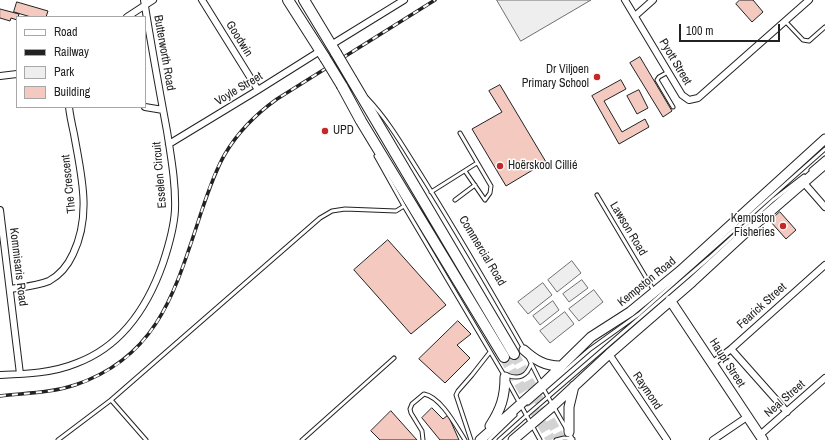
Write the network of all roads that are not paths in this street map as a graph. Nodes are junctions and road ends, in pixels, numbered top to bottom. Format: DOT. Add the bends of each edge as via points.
graph roads {
  1 [pos="153,0"];
  2 [pos="202,0"];
  3 [pos="288,0"];
  4 [pos="304,0"];
  5 [pos="404,0"];
  6 [pos="626,0"];
  7 [pos="653,0"];
  8 [pos="809,0"];
  9 [pos="144,3"];
  10 [pos="128,16"];
  11 [pos="635,16"];
  12 [pos="785,21"];
  13 [pos="825,27"];
  14 [pos="334,49"];
  15 [pos="322,55"];
  16 [pos="668,72"];
  17 [pos="16,74"];
  18 [pos="0,76"];
  19 [pos="353,82"];
  20 [pos="258,90"];
  21 [pos="146,107"];
  22 [pos="674,107"];
  23 [pos="69,108"];
  24 [pos="163,110"];
  25 [pos="361,121"];
  26 [pos="460,133"];
  27 [pos="825,138"];
  28 [pos="169,144"];
  29 [pos="372,148"];
  30 [pos="825,149"];
  31 [pos="375,154"];
  32 [pos="825,158"];
  33 [pos="477,163"];
  34 [pos="825,164"];
  35 [pos="465,171"];
  36 [pos="804,183"];
  37 [pos="475,185"];
  38 [pos="431,192"];
  39 [pos="597,195"];
  40 [pos="455,200"];
  41 [pos="404,206"];
  42 [pos="825,207"];
  43 [pos="0,210"];
  44 [pos="2,244"];
  45 [pos="825,265"];
  46 [pos="10,289"];
  47 [pos="655,292"];
  48 [pos="670,300"];
  49 [pos="731,349"];
  50 [pos="524,350"];
  51 [pos="490,352"];
  52 [pos="514,354"];
  53 [pos="609,354"];
  54 [pos="504,357"];
  55 [pos="394,358"];
  56 [pos="713,363"];
  57 [pos="532,364"];
  58 [pos="560,366"];
  59 [pos="20,374"];
  60 [pos="0,375"];
  61 [pos="504,375"];
  62 [pos="825,378"];
  63 [pos="574,386"];
  64 [pos="543,387"];
  65 [pos="548,397"];
  66 [pos="111,400"];
  67 [pos="522,406"];
  68 [pos="553,406"];
  69 [pos="787,412"];
  70 [pos="527,414"];
  71 [pos="747,417"];
  72 [pos="532,424"];
  73 [pos="572,437"];
  74 [pos="761,438"];
  75 [pos="484,439"];
  76 [pos="58,440"];
  77 [pos="146,440"];
  78 [pos="302,440"];
  79 [pos="423,440"];
  80 [pos="466,440"];
  81 [pos="471,440"];
  82 [pos="499,440"];
  83 [pos="514,440"];
  84 [pos="540,440"];
  85 [pos="556,440"];
  86 [pos="667,440"];
  87 [pos="714,440"];
  1 -- 9 [label="street"];
  2 -- 20 [label="street, Goodwin"];
  3 -- 15 [label="main road"];
  4 -- 14 [label="main road, Commercial Road"];
  5 -- 14 [label="street"];
  6 -- 11 [label="street, Pyott Street"];
  7 -- 11 [label="street"];
  8 -- 12 [label="street, Pyott Street"];
  9 -- 10 [label="street"];
  9 -- 24 [label="street, Butterworth Road"];
  11 -- 16 [label="street, Pyott Street"];
  12 -- 13 [label="lane" via="806,42"];
  12 -- 16 [label="street, Pyott Street" via="698,98 689,100 682,95"];
  14 -- 19 [label="main road, Commercial Road, bridge"];
  15 -- 20 [label="street, Voyle Street"];
  15 -- 25 [label="main road, bridge"];
  16 -- 22 [label="lane" via="657,80"];
  17 -- 18 [label="street"];
  19 -- 38 [label="lane, Commercial Road" via="383,116"];
  19 -- 52 [label="main road, Commercial Road"];
  20 -- 28 [label="street, Voyle Street"];
  21 -- 24 [label="street"];
  23 -- 46 [label="street, The Crescent" via="83,190 84,209 80,238 70,261 56,276 38,285"];
  24 -- 28 [label="street, Esselen Circuit"];
  25 -- 29 [label="lane"];
  25 -- 54 [label="main road"];
  26 -- 33 [label="lane"];
  27 -- 47 [label="main road, Kempston Road"];
  28 -- 59 [label="street, Esselen Circuit" via="175,192 174,225 160,272 146,303 125,330 93,356 60,368"];
  30 -- 64 [label="lane" via="639,314"];
  31 -- 41 [label="lane"];
  32 -- 65 [label="lane" via="773,200"];
  33 -- 35 [label="lane"];
  33 -- 37 [label="lane" via="491,190 485,200"];
  34 -- 36 [label="main road"];
  35 -- 37 [label="lane"];
  35 -- 38 [label="lane"];
  36 -- 42 [label="street"];
  36 -- 48 [label="main road"];
  37 -- 40 [label="lane"];
  38 -- 50 [label="lane, Commercial Road"];
  39 -- 47 [label="lane, Lawson Road"];
  41 -- 51 [label="lane"];
  41 -- 66 [label="lane" via="396,211 345,209 332,211 320,218"];
  43 -- 44 [label="street, Kommisaris Road"];
  44 -- 46 [label="street, Kommisaris Road"];
  45 -- 49 [label="street, Fearick Street"];
  46 -- 59 [label="street, Kommisaris Road"];
  47 -- 58 [label="main road, Kempston Road" via="591,337"];
  48 -- 53 [label="main road"];
  48 -- 56 [label="main road, Haupt Street"];
  49 -- 56 [label="street, Fearick Street"];
  49 -- 69 [label="street"];
  50 -- 57 [label="lane, Commercial Road"];
  50 -- 58 [label="main road" via="542,364"];
  51 -- 61 [label="lane"];
  51 -- 81 [label="lane" via="456,395"];
  53 -- 63 [label="main road"];
  53 -- 86 [label="street, Raymond"];
  55 -- 78 [label="lane"];
  56 -- 71 [label="main road, Haupt Street"];
  57 -- 61 [label="lane" via="521,377"];
  57 -- 64 [label="lane, Commercial Road"];
  58 -- 64 [label="main road, Kempston Road"];
  59 -- 60 [label="street, Esselen Circuit"];
  61 -- 67 [label="lane"];
  61 -- 75 [label="main road" via="505,392 500,409"];
  62 -- 69 [label="street, Neal Street"];
  63 -- 68 [label="main road"];
  63 -- 73 [label="main road" via="569,407"];
  64 -- 65 [label="lane, Commercial Road"];
  64 -- 67 [label="main road, Kempston Road"];
  65 -- 68 [label="lane, Commercial Road"];
  65 -- 70 [label="lane"];
  66 -- 76 [label="lane"];
  66 -- 77 [label="lane"];
  67 -- 70 [label="lane"];
  67 -- 75 [label="main road, Kempston Road"];
  68 -- 72 [label="main road"];
  68 -- 73 [label="lane, Commercial Road"];
  69 -- 74 [label="street, Neal Street"];
  70 -- 72 [label="lane"];
  70 -- 82 [label="lane"];
  71 -- 74 [label="main road, Haupt Street"];
  71 -- 87 [label="street"];
  72 -- 83 [label="main road"];
  72 -- 84 [label="lane"];
  73 -- 85 [label="lane"];
  79 -- 80 [label="lane" via="422,431 410,409 424,394 432,397 447,412"];
}
